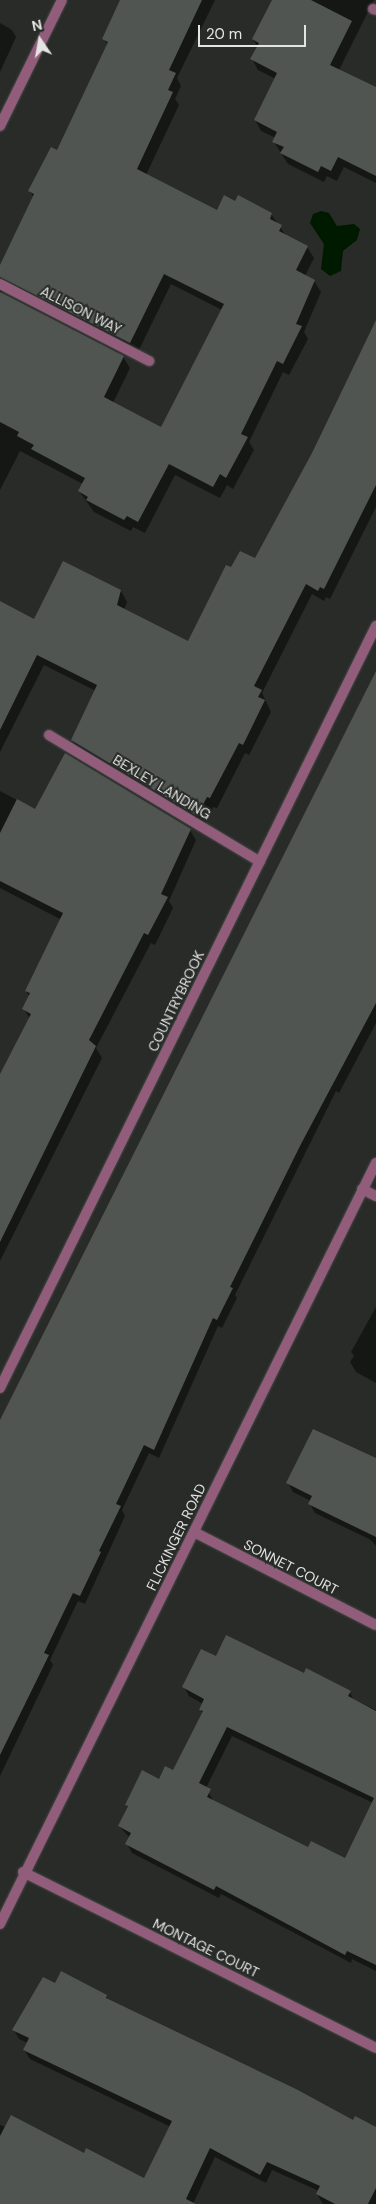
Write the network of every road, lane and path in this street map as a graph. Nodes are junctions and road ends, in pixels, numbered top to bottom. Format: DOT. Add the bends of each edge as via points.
graph roads {
  1 [pos="62,0"];
  2 [pos="0,126"];
  3 [pos="0,284"];
  4 [pos="149,361"];
  5 [pos="376,626"];
  6 [pos="49,735"];
  7 [pos="260,862"];
  8 [pos="376,1162"];
  9 [pos="362,1189"];
  10 [pos="376,1196"];
  11 [pos="0,1388"];
  12 [pos="194,1532"];
  13 [pos="376,1625"];
  14 [pos="23,1872"];
  15 [pos="0,1924"];
  16 [pos="376,2048"];
  1 -- 2 [label="street"];
  3 -- 4 [label="street, ALLISON WAY"];
  5 -- 7 [label="street, COUNTRYBROOK"];
  6 -- 7 [label="street, BEXLEY LANDING"];
  7 -- 11 [label="street, COUNTRYBROOK"];
  8 -- 9 [label="street, FLICKINGER ROAD"];
  9 -- 10 [label="street"];
  9 -- 12 [label="street, FLICKINGER ROAD"];
  12 -- 13 [label="street, SONNET COURT"];
  12 -- 14 [label="street, FLICKINGER ROAD"];
  14 -- 15 [label="street, FLICKINGER ROAD"];
  14 -- 16 [label="street, MONTAGE COURT"];
}
